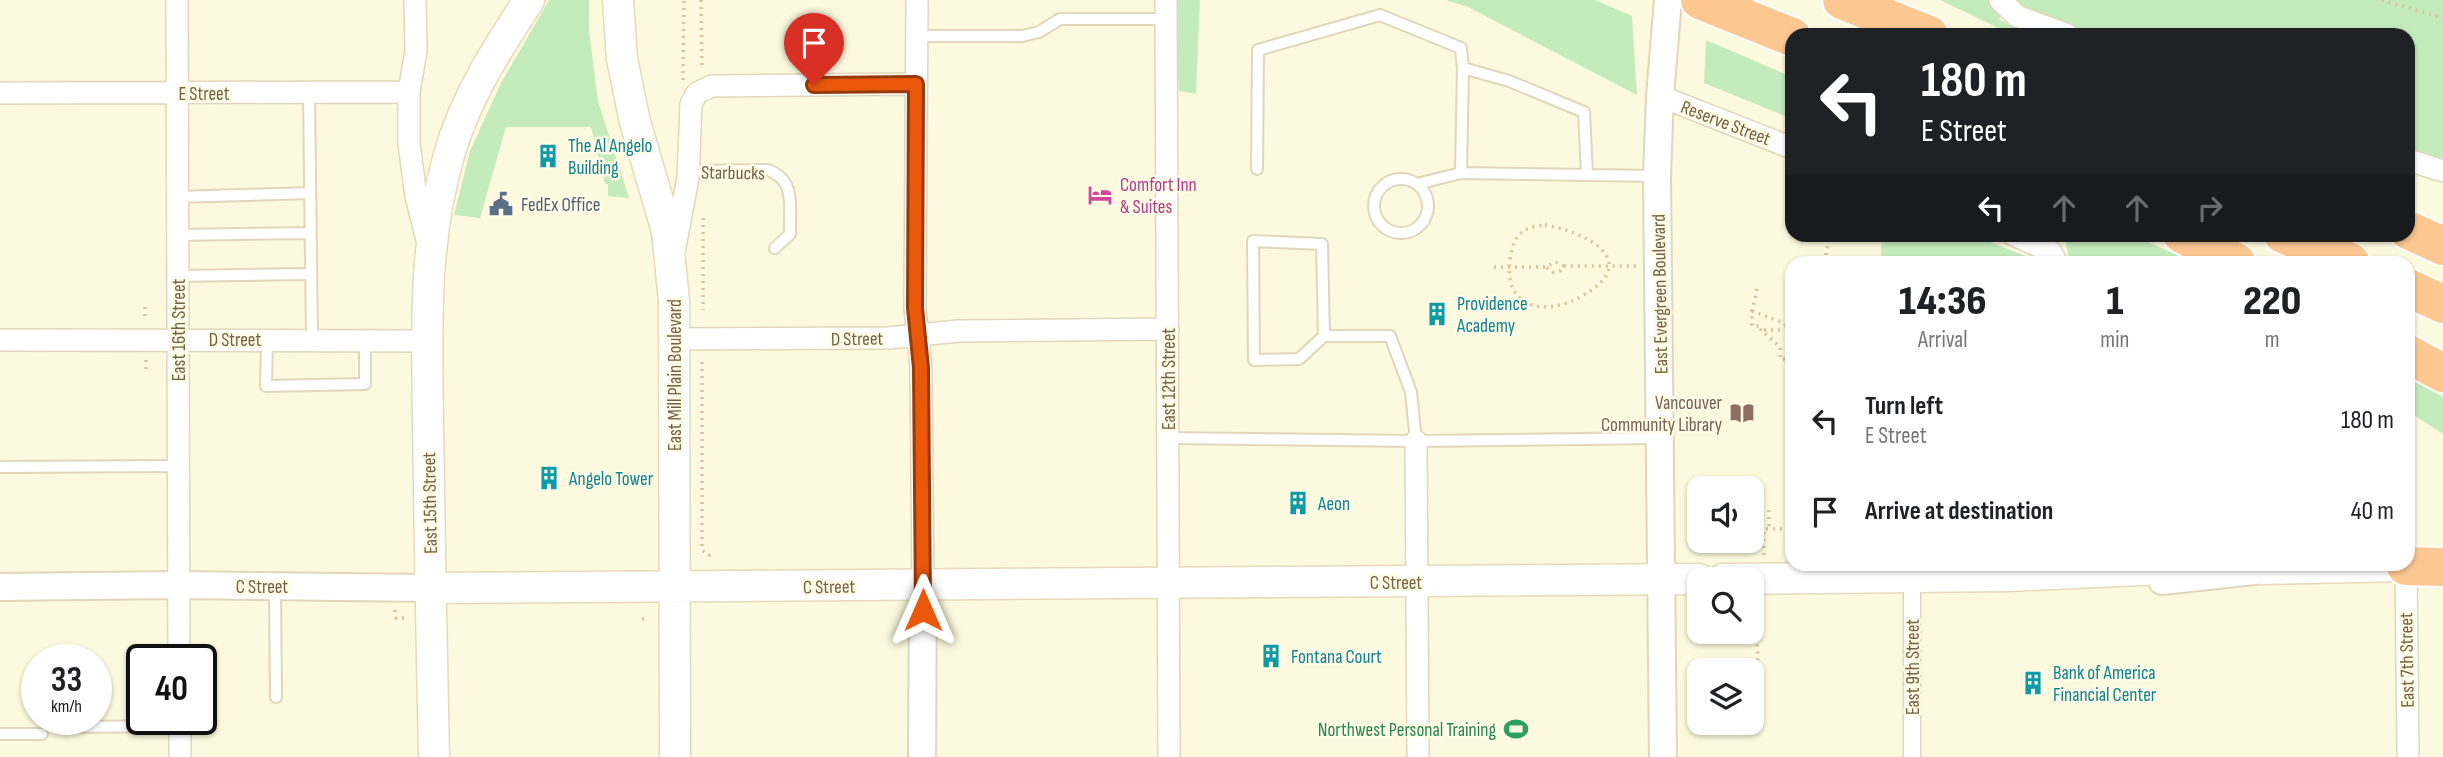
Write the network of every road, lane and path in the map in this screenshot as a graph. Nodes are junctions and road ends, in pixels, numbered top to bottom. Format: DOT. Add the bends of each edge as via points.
graph roads {
  1 [pos="177,0"];
  2 [pos="415,0"];
  3 [pos="528,0"];
  4 [pos="618,0"];
  5 [pos="684,0"];
  6 [pos="917,0"];
  7 [pos="1668,0"];
  8 [pos="1842,0"];
  9 [pos="1867,0"];
  10 [pos="2000,0"];
  11 [pos="2382,0"];
  12 [pos="1702,2"];
  13 [pos="1166,9"];
  14 [pos="2443,18"];
  15 [pos="1912,28"];
  16 [pos="1917,28"];
  17 [pos="2049,28"];
  18 [pos="1785,34"];
  19 [pos="916,36"];
  20 [pos="1463,68"];
  21 [pos="916,84"];
  22 [pos="1661,84"];
  23 [pos="309,92"];
  24 [pos="409,92"];
  25 [pos="0,93"];
  26 [pos="177,93"];
  27 [pos="698,96"];
  28 [pos="1785,145"];
  29 [pos="2415,162"];
  30 [pos="1258,169"];
  31 [pos="688,171"];
  32 [pos="2443,171"];
  33 [pos="1461,173"];
  34 [pos="1587,175"];
  35 [pos="1657,176"];
  36 [pos="1417,184"];
  37 [pos="310,193"];
  38 [pos="177,197"];
  39 [pos="2415,216"];
  40 [pos="2443,223"];
  41 [pos="310,233"];
  42 [pos="2415,233"];
  43 [pos="178,235"];
  44 [pos="2029,242"];
  45 [pos="2197,242"];
  46 [pos="2302,242"];
  47 [pos="2443,246"];
  48 [pos="775,248"];
  49 [pos="429,249"];
  50 [pos="2053,256"];
  51 [pos="2224,256"];
  52 [pos="2336,256"];
  53 [pos="672,261"];
  54 [pos="1564,266"];
  55 [pos="1611,266"];
  56 [pos="1494,267"];
  57 [pos="1509,267"];
  58 [pos="1546,267"];
  59 [pos="311,274"];
  60 [pos="178,276"];
  61 [pos="1758,289"];
  62 [pos="2415,291"];
  63 [pos="2443,304"];
  64 [pos="145,307"];
  65 [pos="1752,311"];
  66 [pos="145,320"];
  67 [pos="1785,324"];
  68 [pos="1785,328"];
  69 [pos="1168,330"];
  70 [pos="1761,330"];
  71 [pos="918,335"];
  72 [pos="1324,336"];
  73 [pos="267,339"];
  74 [pos="312,339"];
  75 [pos="365,339"];
  76 [pos="673,339"];
  77 [pos="0,340"];
  78 [pos="178,340"];
  79 [pos="427,341"];
  80 [pos="146,357"];
  81 [pos="2415,358"];
  82 [pos="1785,359"];
  83 [pos="702,362"];
  84 [pos="146,369"];
  85 [pos="2443,373"];
  86 [pos="1168,438"];
  87 [pos="1660,438"];
  88 [pos="1416,441"];
  89 [pos="179,466"];
  90 [pos="0,467"];
  91 [pos="1769,510"];
  92 [pos="1785,528"];
  93 [pos="1769,529"];
  94 [pos="709,559"];
  95 [pos="2415,565"];
  96 [pos="2443,567"];
  97 [pos="2029,571"];
  98 [pos="2406,571"];
  99 [pos="1912,578"];
  100 [pos="1687,579"];
  101 [pos="1765,579"];
  102 [pos="1661,580"];
  103 [pos="1417,582"];
  104 [pos="1169,583"];
  105 [pos="179,585"];
  106 [pos="923,585"];
  107 [pos="275,586"];
  108 [pos="0,587"];
  109 [pos="675,587"];
  110 [pos="431,588"];
  111 [pos="396,608"];
  112 [pos="407,618"];
  113 [pos="179,644"];
  114 [pos="276,697"];
  115 [pos="0,734"];
  116 [pos="21,734"];
  117 [pos="180,735"];
  118 [pos="180,757"];
  119 [pos="434,757"];
  120 [pos="675,757"];
  121 [pos="922,757"];
  122 [pos="1169,757"];
  123 [pos="1418,757"];
  124 [pos="1663,757"];
  125 [pos="1912,757"];
  126 [pos="2408,757"];
  1 -- 26 [label="street, East 16th Street"];
  2 -- 24 [label="street, East 15th Street" via="416,51"];
  3 -- 49 [label="main road, East 15th Street" via="485,67 456,134 435,207"];
  4 -- 53 [label="main road, East Mill Plain Boulevard" via="622,60"];
  5 -- 27 [label="path" via="683,95"];
  6 -- 19 [label="street"];
  7 -- 22 [label="street, East Evergreen Boulevard"];
  8 -- 15 [label="highway"];
  9 -- 16 [label="highway"];
  10 -- 17 [label="street" via="2017,16"];
  11 -- 14 [label="path"];
  12 -- 18 [label="highway"];
  13 -- 19 [label="lane" via="1060,19 1039,33 1023,36"];
  13 -- 69 [label="street, East 12th Street"];
  19 -- 21 [label="street"];
  20 -- 30 [label="lane" via="1461,48 1380,15 1258,50"];
  20 -- 33 [label="lane"];
  20 -- 34 [label="lane" via="1509,81 1584,112"];
  21 -- 27 [label="street"];
  21 -- 71 [label="street"];
  22 -- 28 [label="street, Reserve Street"];
  22 -- 35 [label="street, East Evergreen Boulevard"];
  23 -- 24 [label="street, E Street"];
  23 -- 26 [label="street, E Street"];
  23 -- 37 [label="lane"];
  24 -- 49 [label="street, East 15th Street" via="409,144"];
  25 -- 26 [label="street, E Street"];
  26 -- 38 [label="street, East 16th Street"];
  27 -- 31 [label="street"];
  29 -- 32 [label="street"];
  31 -- 48 [label="lane, Starbucks" via="768,170 785,179 790,234"];
  31 -- 53 [label="street"];
  33 -- 34 [label="lane"];
  33 -- 36 [label="lane"];
  34 -- 35 [label="lane"];
  35 -- 87 [label="street, East Evergreen Boulevard"];
  36 -- 36 [label="lane" via="1401,179 1379,192 1374,209 1389,230 1407,233 1427,216 1427,198"];
  37 -- 38 [label="lane"];
  37 -- 41 [label="lane"];
  38 -- 43 [label="street, East 16th Street"];
  39 -- 40 [label="highway"];
  41 -- 43 [label="lane"];
  41 -- 59 [label="lane"];
  42 -- 47 [label="highway"];
  43 -- 60 [label="street, East 16th Street"];
  44 -- 50 [label="street"];
  45 -- 51 [label="highway"];
  46 -- 52 [label="highway"];
  49 -- 79 [label="main road, East 15th Street"];
  53 -- 76 [label="main road, East Mill Plain Boulevard"];
  54 -- 55 [label="path"];
  54 -- 58 [label="path" via="1555,262"];
  54 -- 58 [label="path" via="1557,272"];
  55 -- 57 [label="path" via="1589,292 1545,308 1520,300"];
  55 -- 57 [label="path" via="1589,241 1545,225 1520,234"];
  56 -- 57 [label="path"];
  57 -- 58 [label="path"];
  59 -- 60 [label="lane"];
  59 -- 74 [label="lane"];
  60 -- 78 [label="street, East 16th Street"];
  61 -- 65 [label="path"];
  62 -- 63 [label="highway"];
  64 -- 66 [label="path"];
  65 -- 67 [label="path"];
  65 -- 70 [label="path" via="1752,327 1761,326"];
  68 -- 70 [label="path"];
  69 -- 71 [label="street, D Street"];
  69 -- 86 [label="street, East 12th Street"];
  70 -- 82 [label="path" via="1780,347 1780,359"];
  71 -- 76 [label="street, D Street"];
  71 -- 106 [label="street"];
  72 -- 72 [label="lane" via="1299,359 1254,360 1253,242 1322,244"];
  72 -- 88 [label="lane" via="1390,336 1411,392"];
  73 -- 74 [label="street, D Street"];
  73 -- 75 [label="lane" via="266,386 365,384"];
  73 -- 78 [label="street, D Street"];
  74 -- 75 [label="street, D Street"];
  75 -- 79 [label="street, D Street"];
  76 -- 109 [label="main road, East Mill Plain Boulevard"];
  77 -- 78 [label="street, D Street"];
  78 -- 89 [label="street, East 16th Street"];
  79 -- 110 [label="main road, East 15th Street"];
  80 -- 84 [label="path"];
  81 -- 85 [label="highway"];
  83 -- 94 [label="path" via="702,550"];
  86 -- 88 [label="lane"];
  86 -- 104 [label="street, East 12th Street"];
  87 -- 88 [label="lane"];
  87 -- 102 [label="street, East Evergreen Boulevard"];
  88 -- 103 [label="street"];
  89 -- 90 [label="lane"];
  89 -- 105 [label="street, East 16th Street"];
  91 -- 93 [label="path"];
  92 -- 93 [label="path"];
  93 -- 101 [label="path" via="1764,529"];
  95 -- 96 [label="highway"];
  97 -- 99 [label="main road"];
  98 -- 126 [label="street, East 7th Street"];
  99 -- 101 [label="main road"];
  99 -- 125 [label="street, East 9th Street"];
  100 -- 102 [label="main road, C Street"];
  102 -- 103 [label="main road, C Street"];
  102 -- 124 [label="street, East Evergreen Boulevard"];
  103 -- 104 [label="main road, C Street"];
  103 -- 123 [label="street"];
  104 -- 106 [label="main road, C Street"];
  104 -- 122 [label="street, East 12th Street"];
  105 -- 107 [label="street, C Street"];
  105 -- 108 [label="street, C Street"];
  105 -- 113 [label="street, East 16th Street"];
  106 -- 109 [label="main road, C Street"];
  106 -- 121 [label="street"];
  107 -- 110 [label="street, C Street"];
  107 -- 114 [label="lane"];
  109 -- 110 [label="main road, C Street"];
  109 -- 120 [label="main road, East Mill Plain Boulevard"];
  110 -- 119 [label="main road, East 15th Street"];
  111 -- 112 [label="path" via="396,618"];
  115 -- 116 [label="lane"];
  117 -- 118 [label="street"];
}
